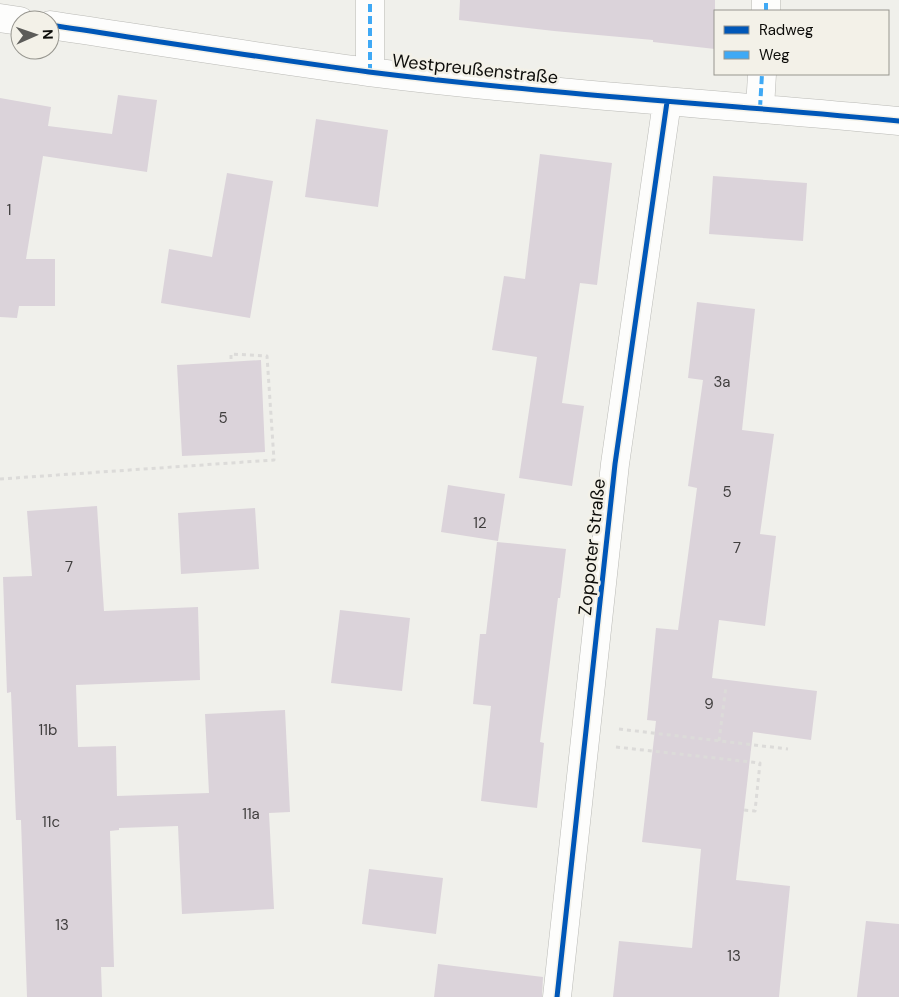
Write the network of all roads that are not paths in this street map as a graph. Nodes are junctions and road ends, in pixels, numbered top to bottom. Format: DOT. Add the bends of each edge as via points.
graph roads {
  1 [pos="370,0"];
  2 [pos="60,27"];
  3 [pos="370,72"];
  4 [pos="762,75"];
  5 [pos="667,102"];
  6 [pos="760,108"];
  7 [pos="899,121"];
  8 [pos="557,997"];
  1 -- 3 [label="street"];
  2 -- 3 [label="street, Westpreußenstraße"];
  3 -- 5 [label="street, Westpreußenstraße"];
  4 -- 6 [label="street"];
  5 -- 6 [label="street, Westpreußenstraße"];
  5 -- 8 [label="street, Zoppoter Straße" via="614,464"];
  6 -- 7 [label="street, Westpreußenstraße"];
}
